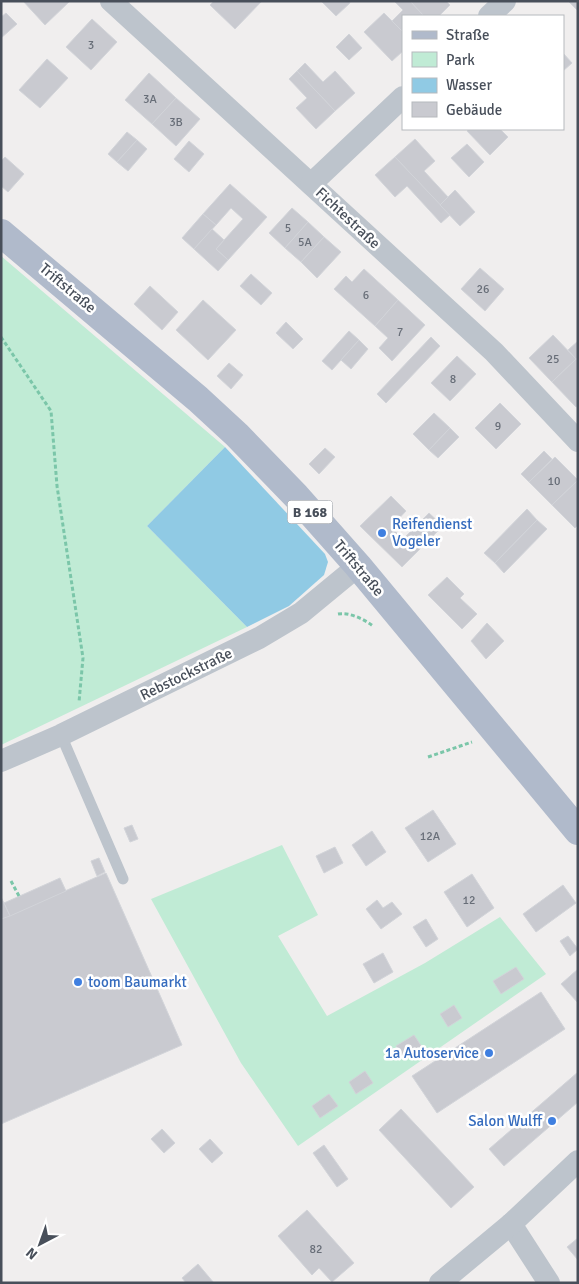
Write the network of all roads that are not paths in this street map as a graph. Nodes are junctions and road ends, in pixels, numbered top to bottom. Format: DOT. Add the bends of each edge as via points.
graph roads {
  1 [pos="111,1"];
  2 [pos="505,1"];
  3 [pos="490,15"];
  4 [pos="402,98"];
  5 [pos="311,184"];
  6 [pos="1,233"];
  7 [pos="578,441"];
  8 [pos="358,566"];
  9 [pos="71,730"];
  10 [pos="1,760"];
  11 [pos="578,831"];
  12 [pos="123,878"];
  13 [pos="578,1161"];
  14 [pos="511,1224"];
  15 [pos="440,1283"];
  16 [pos="549,1283"];
  1 -- 5 [label="street, Fichtestraße"];
  2 -- 3 [label="street"];
  4 -- 5 [label="street"];
  5 -- 7 [label="street, Fichtestraße" via="494,352"];
  6 -- 8 [label="main road, Triftstraße / B 168" via="231,429"];
  8 -- 9 [label="street, Rebstockstraße" via="301,613 259,638"];
  8 -- 11 [label="main road, Triftstraße / B 168"];
  9 -- 10 [label="street, Rebstockstraße"];
  9 -- 12 [label="lane"];
  13 -- 14 [label="street"];
  14 -- 15 [label="street"];
  14 -- 16 [label="street"];
}
